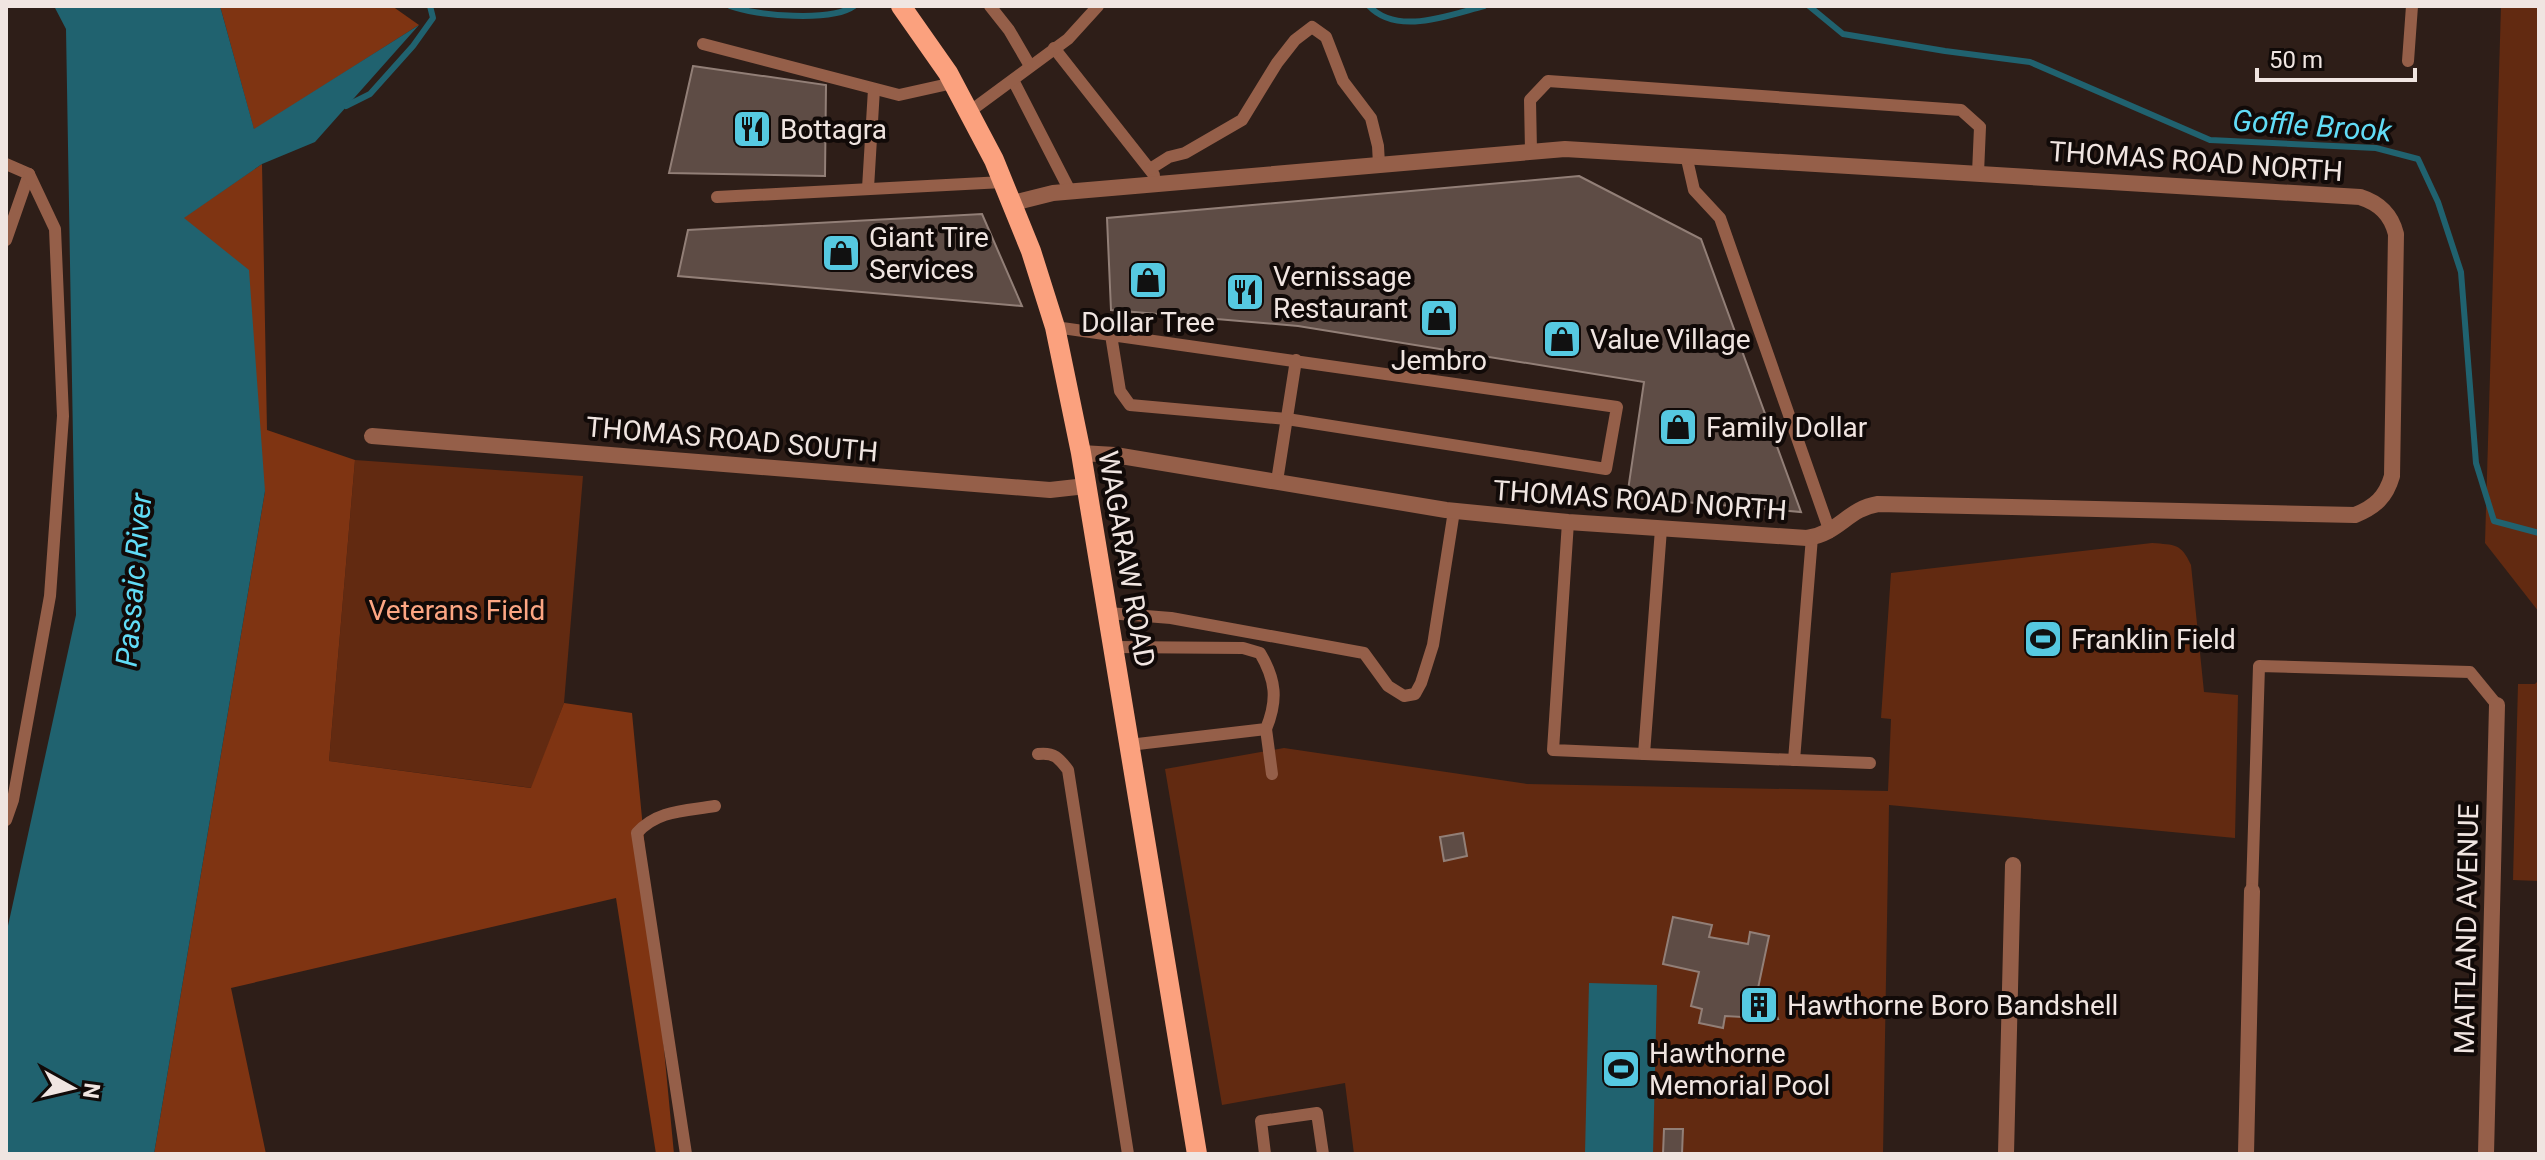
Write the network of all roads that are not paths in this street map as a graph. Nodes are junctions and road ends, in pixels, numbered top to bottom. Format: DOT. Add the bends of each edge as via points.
graph roads {
  1 [pos="901,6"];
  2 [pos="990,6"];
  3 [pos="1098,6"];
  4 [pos="2412,6"];
  5 [pos="703,44"];
  6 [pos="1054,48"];
  7 [pos="2408,61"];
  8 [pos="1030,66"];
  9 [pos="1013,80"];
  10 [pos="953,83"];
  11 [pos="874,89"];
  12 [pos="969,112"];
  13 [pos="1531,151"];
  14 [pos="1686,155"];
  15 [pos="6,164"];
  16 [pos="1379,164"];
  17 [pos="1150,169"];
  18 [pos="1978,173"];
  19 [pos="29,174"];
  20 [pos="1003,182"];
  21 [pos="1161,183"];
  22 [pos="868,188"];
  23 [pos="1070,191"];
  24 [pos="717,197"];
  25 [pos="1013,203"];
  26 [pos="6,240"];
  27 [pos="1055,327"];
  28 [pos="1111,335"];
  29 [pos="1296,360"];
  30 [pos="1287,419"];
  31 [pos="372,436"];
  32 [pos="1081,453"];
  33 [pos="1277,481"];
  34 [pos="1086,486"];
  35 [pos="1454,511"];
  36 [pos="1568,522"];
  37 [pos="1661,529"];
  38 [pos="1830,532"];
  39 [pos="1812,537"];
  40 [pos="1108,613"];
  41 [pos="1113,647"];
  42 [pos="2497,705"];
  43 [pos="1266,729"];
  44 [pos="1129,745"];
  45 [pos="1038,754"];
  46 [pos="1644,754"];
  47 [pos="1794,760"];
  48 [pos="1870,763"];
  49 [pos="1272,774"];
  50 [pos="715,806"];
  51 [pos="6,820"];
  52 [pos="2013,865"];
  53 [pos="2252,891"];
  54 [pos="686,1154"];
  55 [pos="1128,1154"];
  56 [pos="1197,1154"];
  57 [pos="1265,1154"];
  58 [pos="1323,1154"];
  59 [pos="2006,1154"];
  60 [pos="2246,1154"];
  61 [pos="2486,1154"];
  1 -- 10 [label="main road, WAGARAW ROAD"];
  2 -- 8 [label="lane"];
  3 -- 6 [label="lane"];
  4 -- 7 [label="lane"];
  5 -- 11 [label="lane"];
  6 -- 8 [label="lane"];
  6 -- 17 [label="lane"];
  8 -- 9 [label="lane"];
  9 -- 12 [label="lane"];
  9 -- 23 [label="lane"];
  10 -- 11 [label="lane" via="899,95"];
  10 -- 12 [label="main road, WAGARAW ROAD"];
  11 -- 22 [label="lane"];
  12 -- 20 [label="main road, WAGARAW ROAD"];
  13 -- 14 [label="street, THOMAS ROAD NORTH"];
  13 -- 16 [label="street, THOMAS ROAD NORTH"];
  13 -- 18 [label="lane" via="1530,100 1548,81 1961,110 1980,127"];
  14 -- 18 [label="street, THOMAS ROAD NORTH"];
  14 -- 38 [label="lane" via="1694,190 1720,218"];
  15 -- 19 [label="lane"];
  16 -- 17 [label="lane" via="1371,118 1343,81 1326,37 1312,27 1277,63 1242,120"];
  16 -- 21 [label="street, THOMAS ROAD NORTH"];
  17 -- 21 [label="lane"];
  18 -- 38 [label="street, THOMAS ROAD NORTH" via="2373,201 2393,223 2397,246 2388,489 2371,509 2355,515 1878,504 1863,507"];
  19 -- 26 [label="lane"];
  19 -- 51 [label="lane" via="55,229 63,416 50,596"];
  20 -- 22 [label="lane"];
  20 -- 25 [label="main road, WAGARAW ROAD"];
  21 -- 23 [label="street, THOMAS ROAD NORTH"];
  22 -- 24 [label="lane"];
  23 -- 25 [label="street, THOMAS ROAD NORTH"];
  25 -- 27 [label="main road, WAGARAW ROAD"];
  27 -- 28 [label="lane"];
  27 -- 32 [label="main road, WAGARAW ROAD"];
  28 -- 29 [label="lane"];
  28 -- 30 [label="lane" via="1120,391 1130,405"];
  29 -- 30 [label="lane"];
  29 -- 30 [label="lane" via="1617,407 1606,469"];
  30 -- 33 [label="lane"];
  31 -- 34 [label="street, THOMAS ROAD SOUTH" via="1050,490"];
  32 -- 33 [label="street, THOMAS ROAD NORTH"];
  32 -- 34 [label="main road, WAGARAW ROAD"];
  33 -- 35 [label="street, THOMAS ROAD NORTH"];
  34 -- 40 [label="main road, WAGARAW ROAD"];
  35 -- 36 [label="street, THOMAS ROAD NORTH"];
  35 -- 40 [label="lane" via="1433,645 1415,694 1404,696 1388,686 1364,653 1171,618"];
  36 -- 37 [label="street, THOMAS ROAD NORTH"];
  36 -- 46 [label="lane" via="1553,750"];
  37 -- 39 [label="street, THOMAS ROAD NORTH"];
  37 -- 46 [label="lane"];
  38 -- 39 [label="street, THOMAS ROAD NORTH"];
  39 -- 47 [label="lane"];
  40 -- 41 [label="main road, WAGARAW ROAD"];
  41 -- 43 [label="lane" via="1243,648 1260,653 1271,671 1275,706"];
  41 -- 44 [label="main road, WAGARAW ROAD"];
  42 -- 53 [label="lane" via="2470,672 2259,666"];
  42 -- 61 [label="street, MAITLAND AVENUE"];
  43 -- 44 [label="lane"];
  43 -- 49 [label="lane"];
  44 -- 56 [label="main road, WAGARAW ROAD"];
  45 -- 55 [label="lane" via="1059,758 1068,770"];
  46 -- 47 [label="lane"];
  47 -- 48 [label="lane"];
  50 -- 54 [label="lane" via="658,816 637,833"];
  52 -- 59 [label="street"];
  53 -- 60 [label="street"];
  57 -- 58 [label="lane" via="1261,1121 1317,1113"];
}
